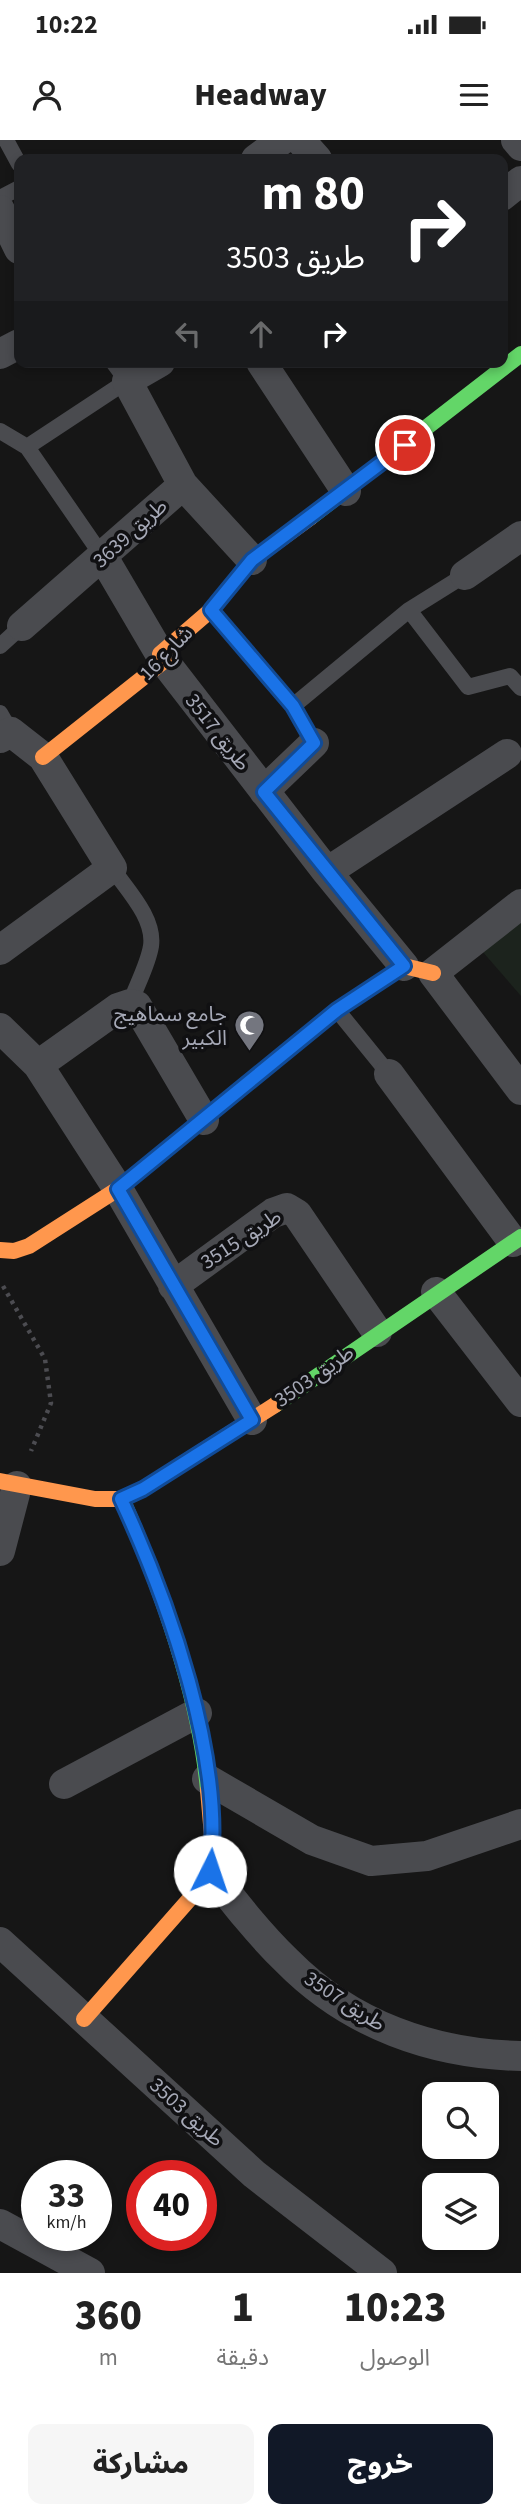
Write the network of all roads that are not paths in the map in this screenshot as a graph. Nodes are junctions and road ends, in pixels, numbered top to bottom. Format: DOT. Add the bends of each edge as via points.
graph roads {
  1 [pos="300,140"];
  2 [pos="516,140"];
  3 [pos="521,146"];
  4 [pos="313,154"];
  5 [pos="0,210"];
  6 [pos="14,238"];
  7 [pos="265,368"];
  8 [pos="503,368"];
  9 [pos="120,372"];
  10 [pos="0,431"];
  11 [pos="27,447"];
  12 [pos="183,485"];
  13 [pos="346,491"];
  14 [pos="521,536"];
  15 [pos="103,556"];
  16 [pos="252,560"];
  17 [pos="465,575"];
  18 [pos="211,610"];
  19 [pos="409,610"];
  20 [pos="22,626"];
  21 [pos="0,646"];
  22 [pos="162,658"];
  23 [pos="521,688"];
  24 [pos="293,706"];
  25 [pos="4,728"];
  26 [pos="314,743"];
  27 [pos="43,757"];
  28 [pos="516,758"];
  29 [pos="264,792"];
  30 [pos="112,868"];
  31 [pos="327,873"];
  32 [pos="521,904"];
  33 [pos="0,950"];
  34 [pos="418,970"];
  35 [pos="130,1004"];
  36 [pos="337,1010"];
  37 [pos="0,1028"];
  38 [pos="38,1065"];
  39 [pos="389,1074"];
  40 [pos="521,1090"];
  41 [pos="204,1120"];
  42 [pos="118,1189"];
  43 [pos="517,1240"];
  44 [pos="0,1250"];
  45 [pos="173,1286"];
  46 [pos="436,1292"];
  47 [pos="377,1332"];
  48 [pos="521,1402"];
  49 [pos="252,1420"];
  50 [pos="8,1483"];
  51 [pos="121,1499"];
  52 [pos="0,1551"];
  53 [pos="197,1713"];
  54 [pos="207,1779"];
  55 [pos="64,1784"];
  56 [pos="521,1824"];
  57 [pos="210,1871"];
  58 [pos="0,1942"];
  59 [pos="84,2019"];
  60 [pos="521,2056"];
  61 [pos="0,2224"];
  62 [pos="90,2273"];
  63 [pos="382,2273"];
  1 -- 4 [label="street"];
  2 -- 3 [label="street"];
  5 -- 6 [label="street"];
  7 -- 13 [label="street"];
  8 -- 13 [label="street, شارع 16"];
  9 -- 11 [label="lane"];
  9 -- 12 [label="street"];
  10 -- 11 [label="lane"];
  11 -- 15 [label="lane"];
  12 -- 15 [label="street, طريق 3639"];
  12 -- 16 [label="street, طريق 3639"];
  13 -- 16 [label="street, شارع 16"];
  14 -- 17 [label="street"];
  15 -- 20 [label="street, طريق 3639"];
  15 -- 22 [label="street, طريق 3517"];
  16 -- 18 [label="street, شارع 16"];
  17 -- 19 [label="lane"];
  18 -- 22 [label="street, شارع 16"];
  18 -- 24 [label="lane"];
  19 -- 23 [label="lane" via="468,687 510,676"];
  19 -- 24 [label="lane"];
  20 -- 21 [label="lane, طريق 3639"];
  22 -- 27 [label="street, شارع 16"];
  22 -- 29 [label="street, طريق 3517"];
  24 -- 26 [label="lane"];
  25 -- 27 [label="street"];
  26 -- 29 [label="street"];
  27 -- 30 [label="street"];
  28 -- 31 [label="street"];
  29 -- 31 [label="street, طريق 3517"];
  30 -- 33 [label="street"];
  30 -- 35 [label="lane" via="148,922 151,934 151,947"];
  31 -- 34 [label="street, طريق 3517"];
  32 -- 34 [label="street"];
  34 -- 36 [label="street"];
  34 -- 40 [label="street, طريق 3517"];
  35 -- 38 [label="street"];
  35 -- 41 [label="street" via="141,1010"];
  36 -- 39 [label="lane"];
  36 -- 41 [label="street"];
  37 -- 38 [label="street"];
  38 -- 42 [label="street"];
  39 -- 43 [label="street"];
  41 -- 42 [label="street"];
  42 -- 44 [label="street" via="29,1246"];
  42 -- 45 [label="street"];
  43 -- 46 [label="street, طريق 3503"];
  45 -- 47 [label="street, طريق 3515" via="273,1213 287,1209 297,1214"];
  45 -- 49 [label="street"];
  46 -- 47 [label="street, طريق 3503"];
  46 -- 48 [label="street"];
  47 -- 49 [label="street, طريق 3503"];
  49 -- 51 [label="street, طريق 3503"];
  50 -- 51 [label="street, طريق 3503" via="95,1499"];
  50 -- 52 [label="street"];
  51 -- 53 [label="street" via="148,1556"];
  53 -- 54 [label="street"];
  53 -- 55 [label="street"];
  54 -- 56 [label="street" via="312,1840 371,1861 427,1856"];
  54 -- 57 [label="street" via="213,1847"];
  57 -- 59 [label="street"];
  57 -- 60 [label="street, طريق 3507" via="288,1963 337,2001 390,2031 449,2050"];
  58 -- 59 [label="street, طريق 3503"];
  59 -- 63 [label="street, طريق 3503" via="254,2174"];
  61 -- 62 [label="street"];
}
